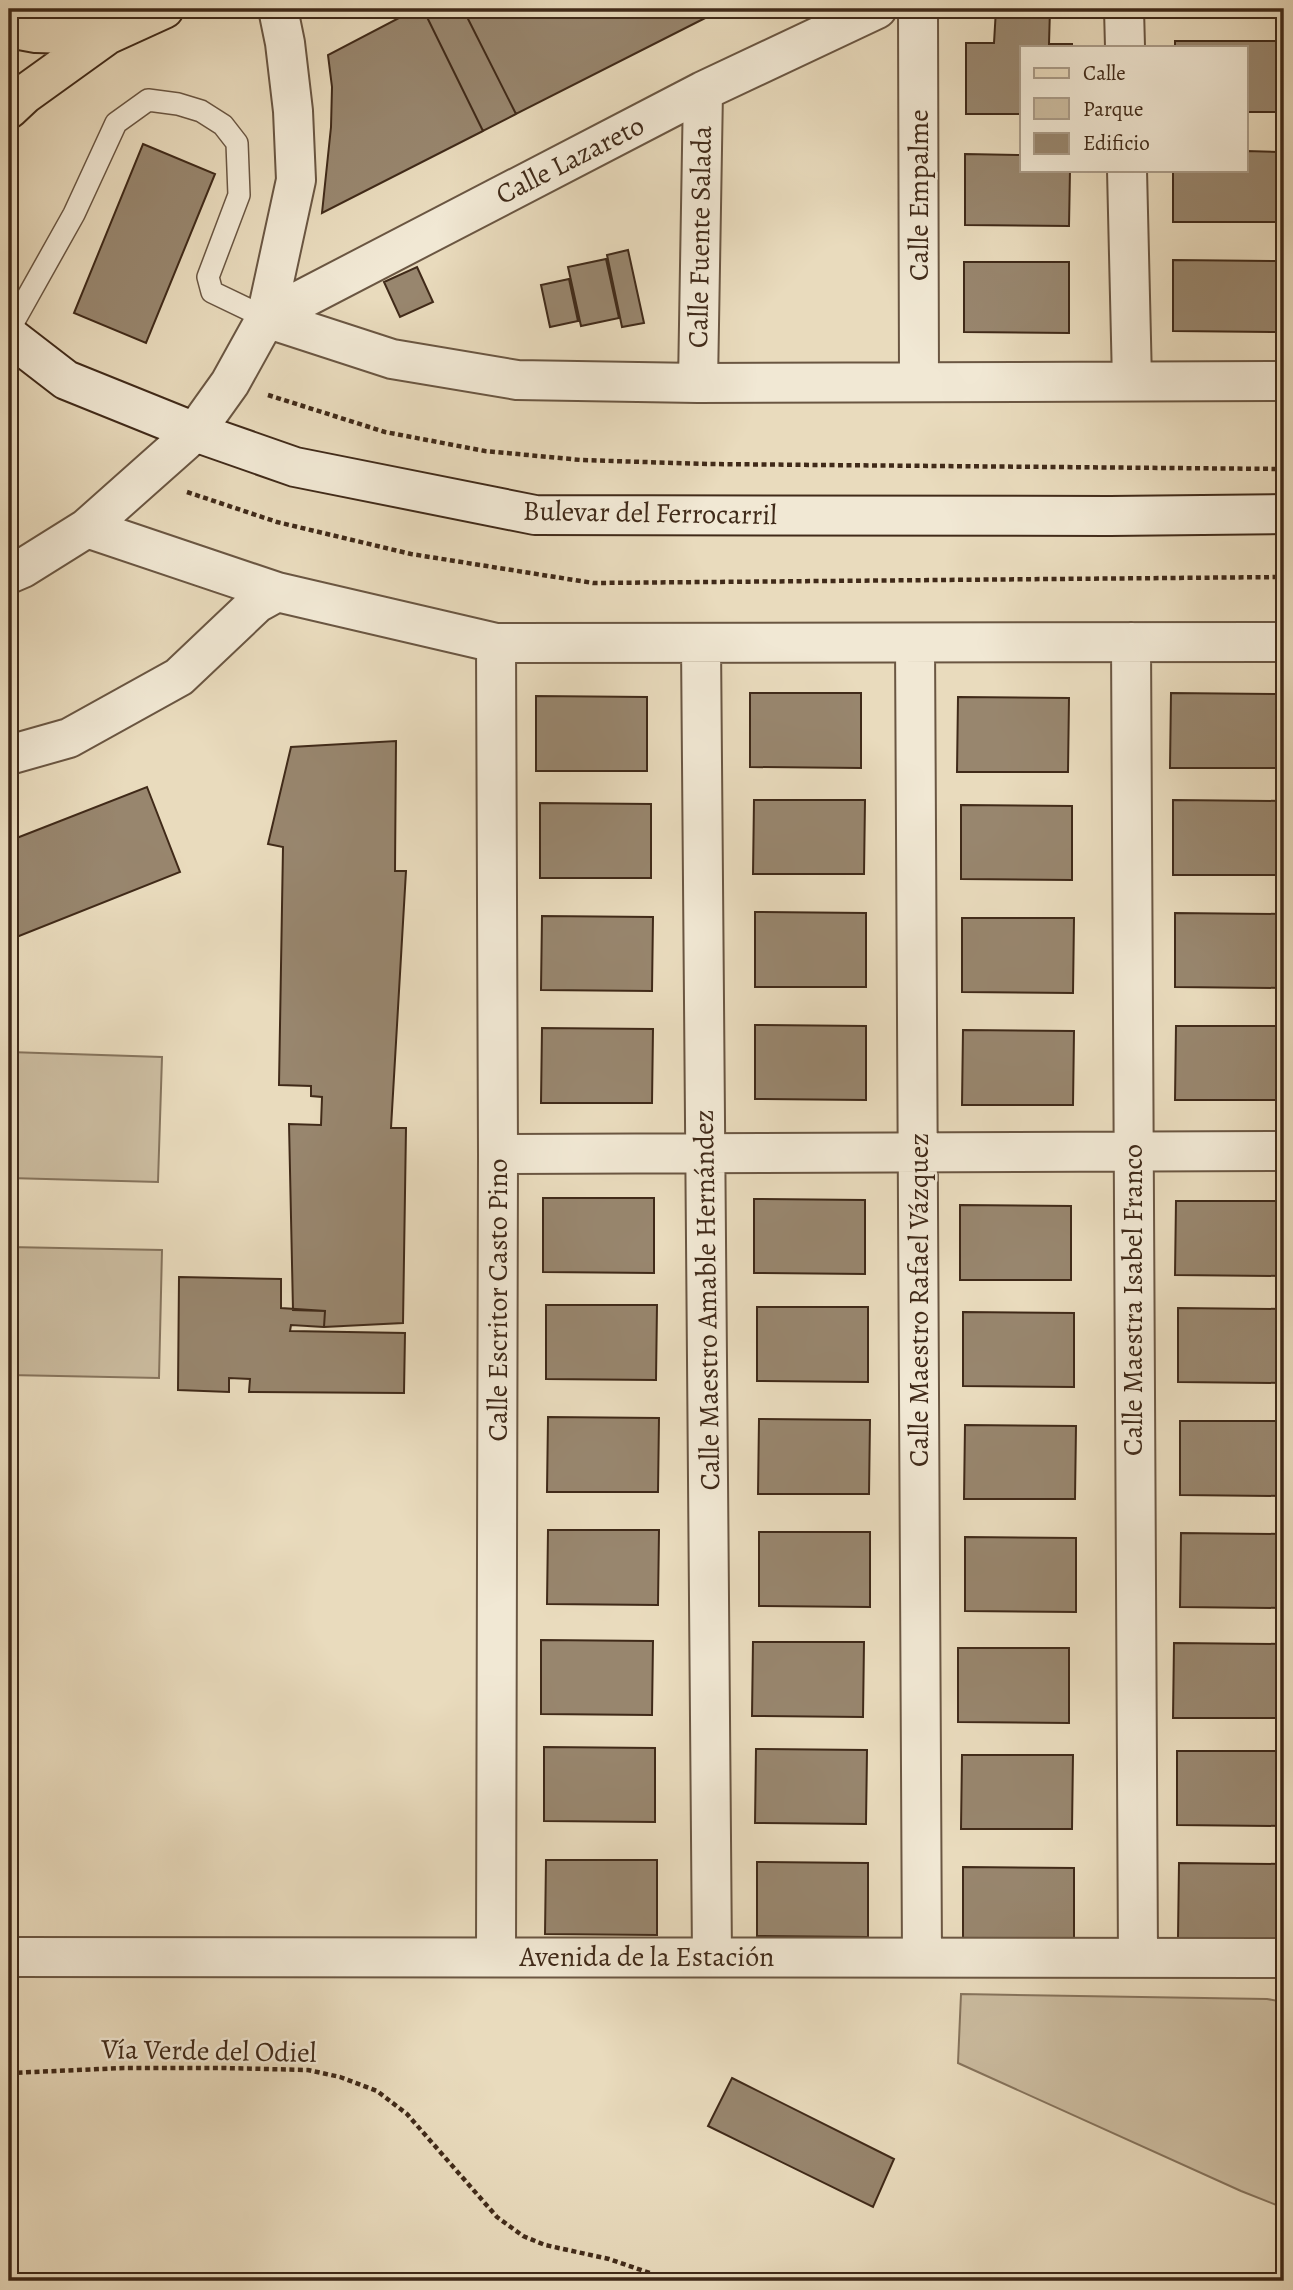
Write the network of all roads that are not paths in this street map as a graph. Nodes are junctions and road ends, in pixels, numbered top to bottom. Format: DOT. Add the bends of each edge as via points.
graph roads {
  1 [pos="164,9"];
  2 [pos="278,9"];
  3 [pos="877,9"];
  4 [pos="918,9"];
  5 [pos="1124,9"];
  6 [pos="9,28"];
  7 [pos="107,35"];
  8 [pos="1125,46"];
  9 [pos="703,91"];
  10 [pos="9,109"];
  11 [pos="1127,172"];
  12 [pos="266,318"];
  13 [pos="9,330"];
  14 [pos="9,336"];
  15 [pos="1132,381"];
  16 [pos="1284,381"];
  17 [pos="919,382"];
  18 [pos="698,383"];
  19 [pos="195,432"];
  20 [pos="1284,514"];
  21 [pos="87,528"];
  22 [pos="9,574"];
  23 [pos="277,592"];
  24 [pos="1131,642"];
  25 [pos="1284,642"];
  26 [pos="496,643"];
  27 [pos="701,643"];
  28 [pos="915,643"];
  29 [pos="9,755"];
  30 [pos="1284,1151"];
  31 [pos="1132,1152"];
  32 [pos="919,1153"];
  33 [pos="498,1154"];
  34 [pos="705,1154"];
  35 [pos="496,1956"];
  36 [pos="9,1957"];
  37 [pos="712,1957"];
  38 [pos="922,1957"];
  39 [pos="1138,1958"];
  40 [pos="1284,1958"];
  1 -- 7 [label="main road"];
  2 -- 12 [label="street" via="293,111 296,180"];
  3 -- 9 [label="street, Calle Lazareto"];
  4 -- 17 [label="street, Calle Empalme"];
  5 -- 8 [label="street"];
  6 -- 7 [label="main road"];
  7 -- 10 [label="main road"];
  9 -- 12 [label="street, Calle Lazareto"];
  9 -- 18 [label="street, Calle Fuente Salada"];
  11 -- 15 [label="street"];
  12 -- 13 [label="lane" via="212,292 208,277 239,194 237,143 223,125 201,111 148,100 116,123 74,214"];
  12 -- 18 [label="street" via="392,359 517,380"];
  12 -- 19 [label="street" via="230,383"];
  14 -- 19 [label="street, Bulevar del Ferrocarril" via="66,380"];
  15 -- 16 [label="street"];
  15 -- 17 [label="street"];
  17 -- 18 [label="street"];
  19 -- 20 [label="street, Bulevar del Ferrocarril" via="295,467 535,515"];
  19 -- 21 [label="street"];
  21 -- 22 [label="street"];
  21 -- 23 [label="street"];
  23 -- 26 [label="street"];
  23 -- 29 [label="street" via="257,603 179,677 69,738"];
  24 -- 25 [label="street"];
  24 -- 28 [label="street"];
  24 -- 31 [label="street, Calle Maestra Isabel Franco"];
  26 -- 27 [label="street"];
  26 -- 33 [label="street, Calle Escritor Casto Pino"];
  27 -- 28 [label="street"];
  27 -- 34 [label="street, Calle Maestro Amable Hernández"];
  28 -- 32 [label="street, Calle Maestro Rafael Vázquez"];
  30 -- 31 [label="street"];
  31 -- 32 [label="street"];
  31 -- 39 [label="street, Calle Maestra Isabel Franco"];
  32 -- 34 [label="street"];
  32 -- 38 [label="street, Calle Maestro Rafael Vázquez"];
  33 -- 34 [label="street"];
  33 -- 35 [label="street, Calle Escritor Casto Pino"];
  34 -- 37 [label="street, Calle Maestro Amable Hernández"];
  35 -- 36 [label="street, Avenida de la Estación"];
  35 -- 37 [label="street, Avenida de la Estación"];
  37 -- 38 [label="street, Avenida de la Estación"];
  38 -- 39 [label="street, Avenida de la Estación"];
  39 -- 40 [label="street, Avenida de la Estación"];
}
